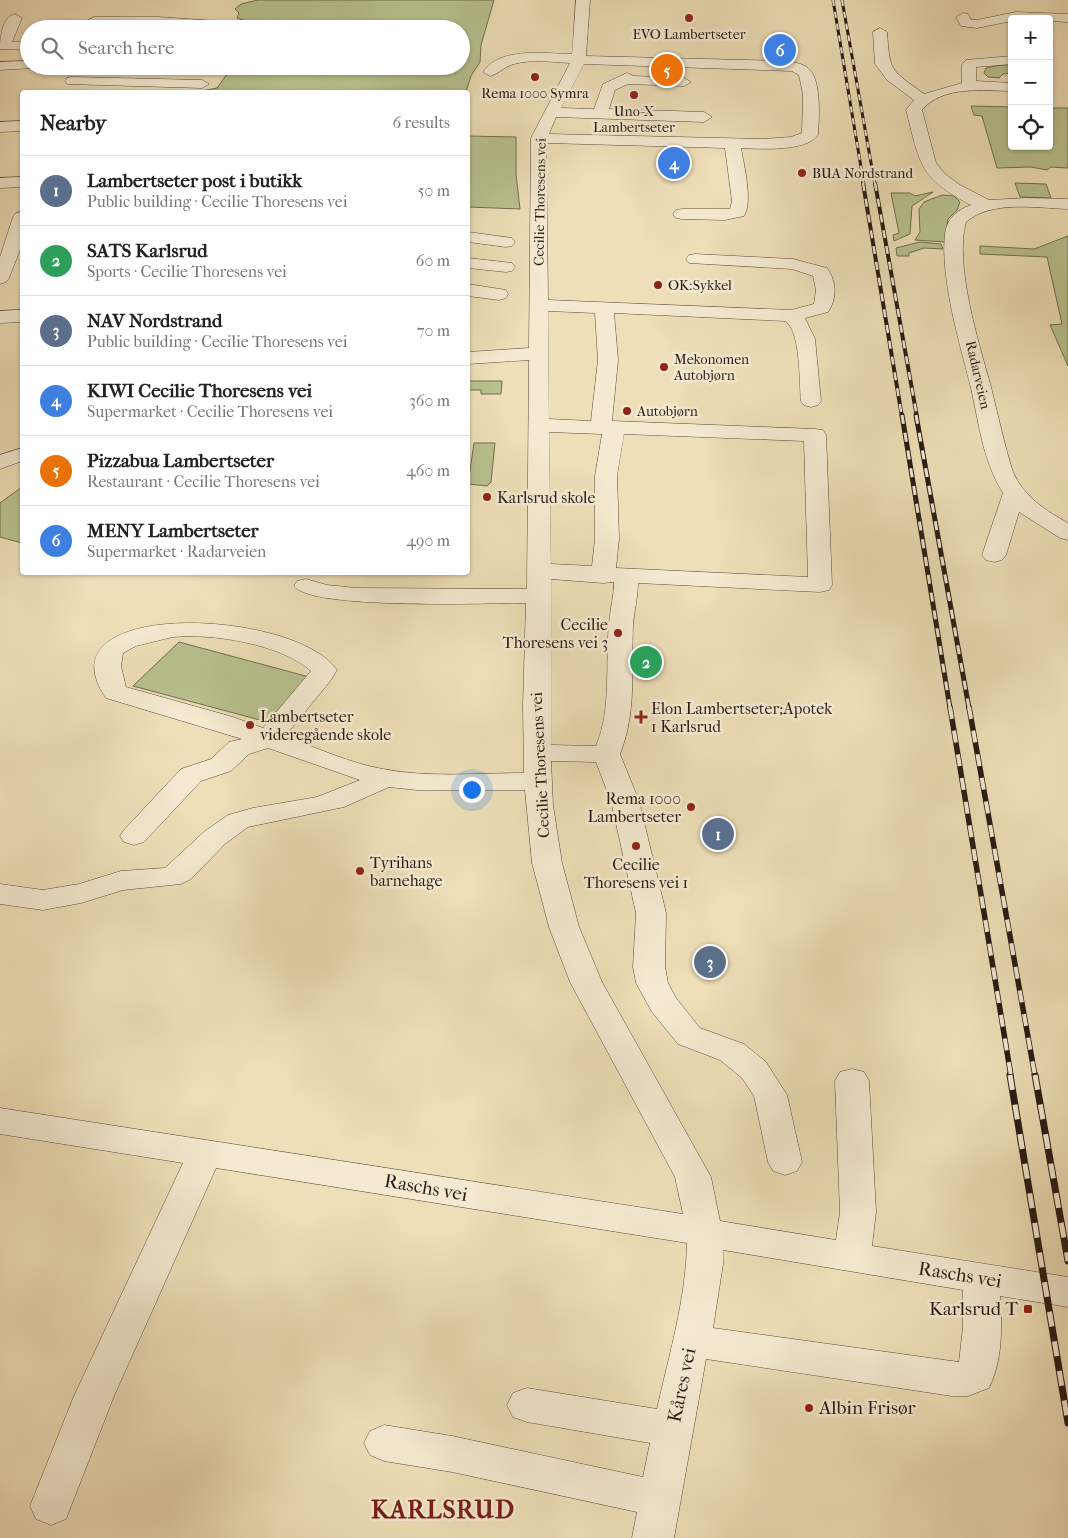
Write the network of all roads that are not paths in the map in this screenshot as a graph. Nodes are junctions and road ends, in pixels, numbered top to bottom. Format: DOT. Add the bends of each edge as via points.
graph roads {
  1 [pos="582,0"];
  2 [pos="100,6"];
  3 [pos="0,14"];
  4 [pos="963,17"];
  5 [pos="1068,18"];
  6 [pos="95,20"];
  7 [pos="880,32"];
  8 [pos="20,46"];
  9 [pos="636,58"];
  10 [pos="579,59"];
  11 [pos="1008,60"];
  12 [pos="20,65"];
  13 [pos="0,66"];
  14 [pos="490,72"];
  15 [pos="74,75"];
  16 [pos="626,80"];
  17 [pos="684,82"];
  18 [pos="202,84"];
  19 [pos="969,86"];
  20 [pos="70,87"];
  21 [pos="1008,87"];
  22 [pos="923,100"];
  23 [pos="552,112"];
  24 [pos="600,114"];
  25 [pos="704,117"];
  26 [pos="20,126"];
  27 [pos="0,127"];
  28 [pos="539,138"];
  29 [pos="733,144"];
  30 [pos="762,144"];
  31 [pos="779,159"];
  32 [pos="20,182"];
  33 [pos="0,183"];
  34 [pos="1068,204"];
  35 [pos="987,206"];
  36 [pos="682,214"];
  37 [pos="20,227"];
  38 [pos="470,237"];
  39 [pos="506,242"];
  40 [pos="695,259"];
  41 [pos="470,262"];
  42 [pos="506,268"];
  43 [pos="0,278"];
  44 [pos="470,290"];
  45 [pos="499,294"];
  46 [pos="539,306"];
  47 [pos="604,307"];
  48 [pos="20,316"];
  49 [pos="792,316"];
  50 [pos="0,318"];
  51 [pos="539,354"];
  52 [pos="470,358"];
  53 [pos="811,400"];
  54 [pos="538,425"];
  55 [pos="608,428"];
  56 [pos="20,455"];
  57 [pos="0,462"];
  58 [pos="1014,493"];
  59 [pos="1068,533"];
  60 [pos="994,555"];
  61 [pos="614,576"];
  62 [pos="538,583"];
  63 [pos="306,586"];
  64 [pos="267,740"];
  65 [pos="537,753"];
  66 [pos="606,754"];
  67 [pos="384,778"];
  68 [pos="538,781"];
  69 [pos="134,836"];
  70 [pos="0,894"];
  71 [pos="852,1081"];
  72 [pos="0,1121"];
  73 [pos="205,1154"];
  74 [pos="785,1162"];
  75 [pos="705,1232"];
  76 [pos="852,1258"];
  77 [pos="981,1278"];
  78 [pos="1068,1292"];
  79 [pos="692,1341"];
  80 [pos="527,1405"];
  81 [pos="672,1429"];
  82 [pos="384,1443"];
  83 [pos="660,1499"];
  84 [pos="51,1506"];
  85 [pos="653,1538"];
  1 -- 10 [label="street, Cecilie Thoresens vei"];
  2 -- 6 [label="street"];
  3 -- 8 [label="street" via="19,15 3,46"];
  4 -- 5 [label="street" via="966,24 974,25 1007,16"];
  7 -- 22 [label="street" via="882,64 892,77"];
  9 -- 10 [label="street"];
  9 -- 16 [label="street"];
  9 -- 30 [label="street" via="785,65 800,69 806,75 811,106 810,135 794,142"];
  10 -- 14 [label="street" via="518,59 501,64"];
  10 -- 23 [label="street, Cecilie Thoresens vei"];
  11 -- 19 [label="street" via="971,63 968,65"];
  12 -- 13 [label="street"];
  15 -- 20 [label="street"];
  16 -- 17 [label="street"];
  16 -- 24 [label="street" via="608,87"];
  18 -- 20 [label="street"];
  19 -- 21 [label="street"];
  19 -- 22 [label="street"];
  22 -- 35 [label="street" via="916,104 914,110 928,163 949,184"];
  23 -- 24 [label="street"];
  23 -- 28 [label="street, Cecilie Thoresens vei"];
  24 -- 25 [label="street"];
  26 -- 27 [label="street"];
  28 -- 29 [label="street"];
  28 -- 46 [label="street, Cecilie Thoresens vei"];
  29 -- 30 [label="street"];
  29 -- 36 [label="street" via="740,201 738,212 725,215"];
  30 -- 31 [label="street" via="774,151"];
  32 -- 33 [label="street"];
  34 -- 35 [label="street, Radarveien"];
  35 -- 58 [label="street, Radarveien" via="968,211 957,221 955,263 989,430 1001,470"];
  37 -- 43 [label="street"];
  38 -- 39 [label="street"];
  40 -- 49 [label="street" via="792,264 821,272 825,280 826,301 821,308"];
  41 -- 42 [label="street"];
  44 -- 45 [label="street"];
  46 -- 47 [label="street"];
  46 -- 51 [label="street, Cecilie Thoresens vei"];
  47 -- 49 [label="street"];
  47 -- 55 [label="street"];
  48 -- 50 [label="street"];
  49 -- 53 [label="street" via="799,322 807,352"];
  51 -- 52 [label="street"];
  51 -- 54 [label="street, Cecilie Thoresens vei"];
  54 -- 55 [label="street"];
  54 -- 62 [label="street, Cecilie Thoresens vei"];
  55 -- 61 [label="street" via="607,539"];
  55 -- 61 [label="street" via="815,435 820,585"];
  56 -- 57 [label="street"];
  58 -- 59 [label="street, Radarveien" via="1026,506"];
  58 -- 60 [label="street"];
  61 -- 62 [label="street"];
  61 -- 66 [label="street" via="626,596 621,623 619,703 614,735"];
  62 -- 63 [label="street" via="356,595 324,592"];
  62 -- 65 [label="street, Cecilie Thoresens vei"];
  64 -- 64 [label="street" via="224,723 114,692 110,683 109,656 112,650 125,641 154,634 182,629 206,630 256,638 315,661 324,670 322,675"];
  64 -- 67 [label="street" via="354,771"];
  64 -- 69 [label="street" via="239,748 221,765 191,774"];
  65 -- 66 [label="street"];
  65 -- 68 [label="street, Cecilie Thoresens vei"];
  66 -- 74 [label="street" via="626,801 651,913 649,967 652,983 663,1004 689,1036 732,1052 754,1070 770,1095"];
  67 -- 68 [label="street" via="417,782"];
  67 -- 70 [label="street" via="366,790 338,800 301,810 240,819 181,872 171,877 121,881 43,900"];
  68 -- 75 [label="street, Cecilie Thoresens vei" via="547,863 564,927 599,1008 693,1177"];
  71 -- 76 [label="street" via="858,1212"];
  72 -- 73 [label="street, Raschs vei"];
  73 -- 75 [label="street, Raschs vei"];
  73 -- 84 [label="street" via="94,1396"];
  75 -- 76 [label="street, Raschs vei"];
  75 -- 79 [label="street, Kåres vei" via="705,1264"];
  76 -- 77 [label="street, Raschs vei"];
  77 -- 78 [label="street, Raschs vei"];
  77 -- 79 [label="street" via="979,1363 975,1376 968,1379"];
  79 -- 81 [label="street, Kåres vei"];
  80 -- 81 [label="street"];
  81 -- 83 [label="street, Kåres vei"];
  82 -- 83 [label="street" via="452,1454"];
  83 -- 85 [label="street, Kåres vei"];
}
